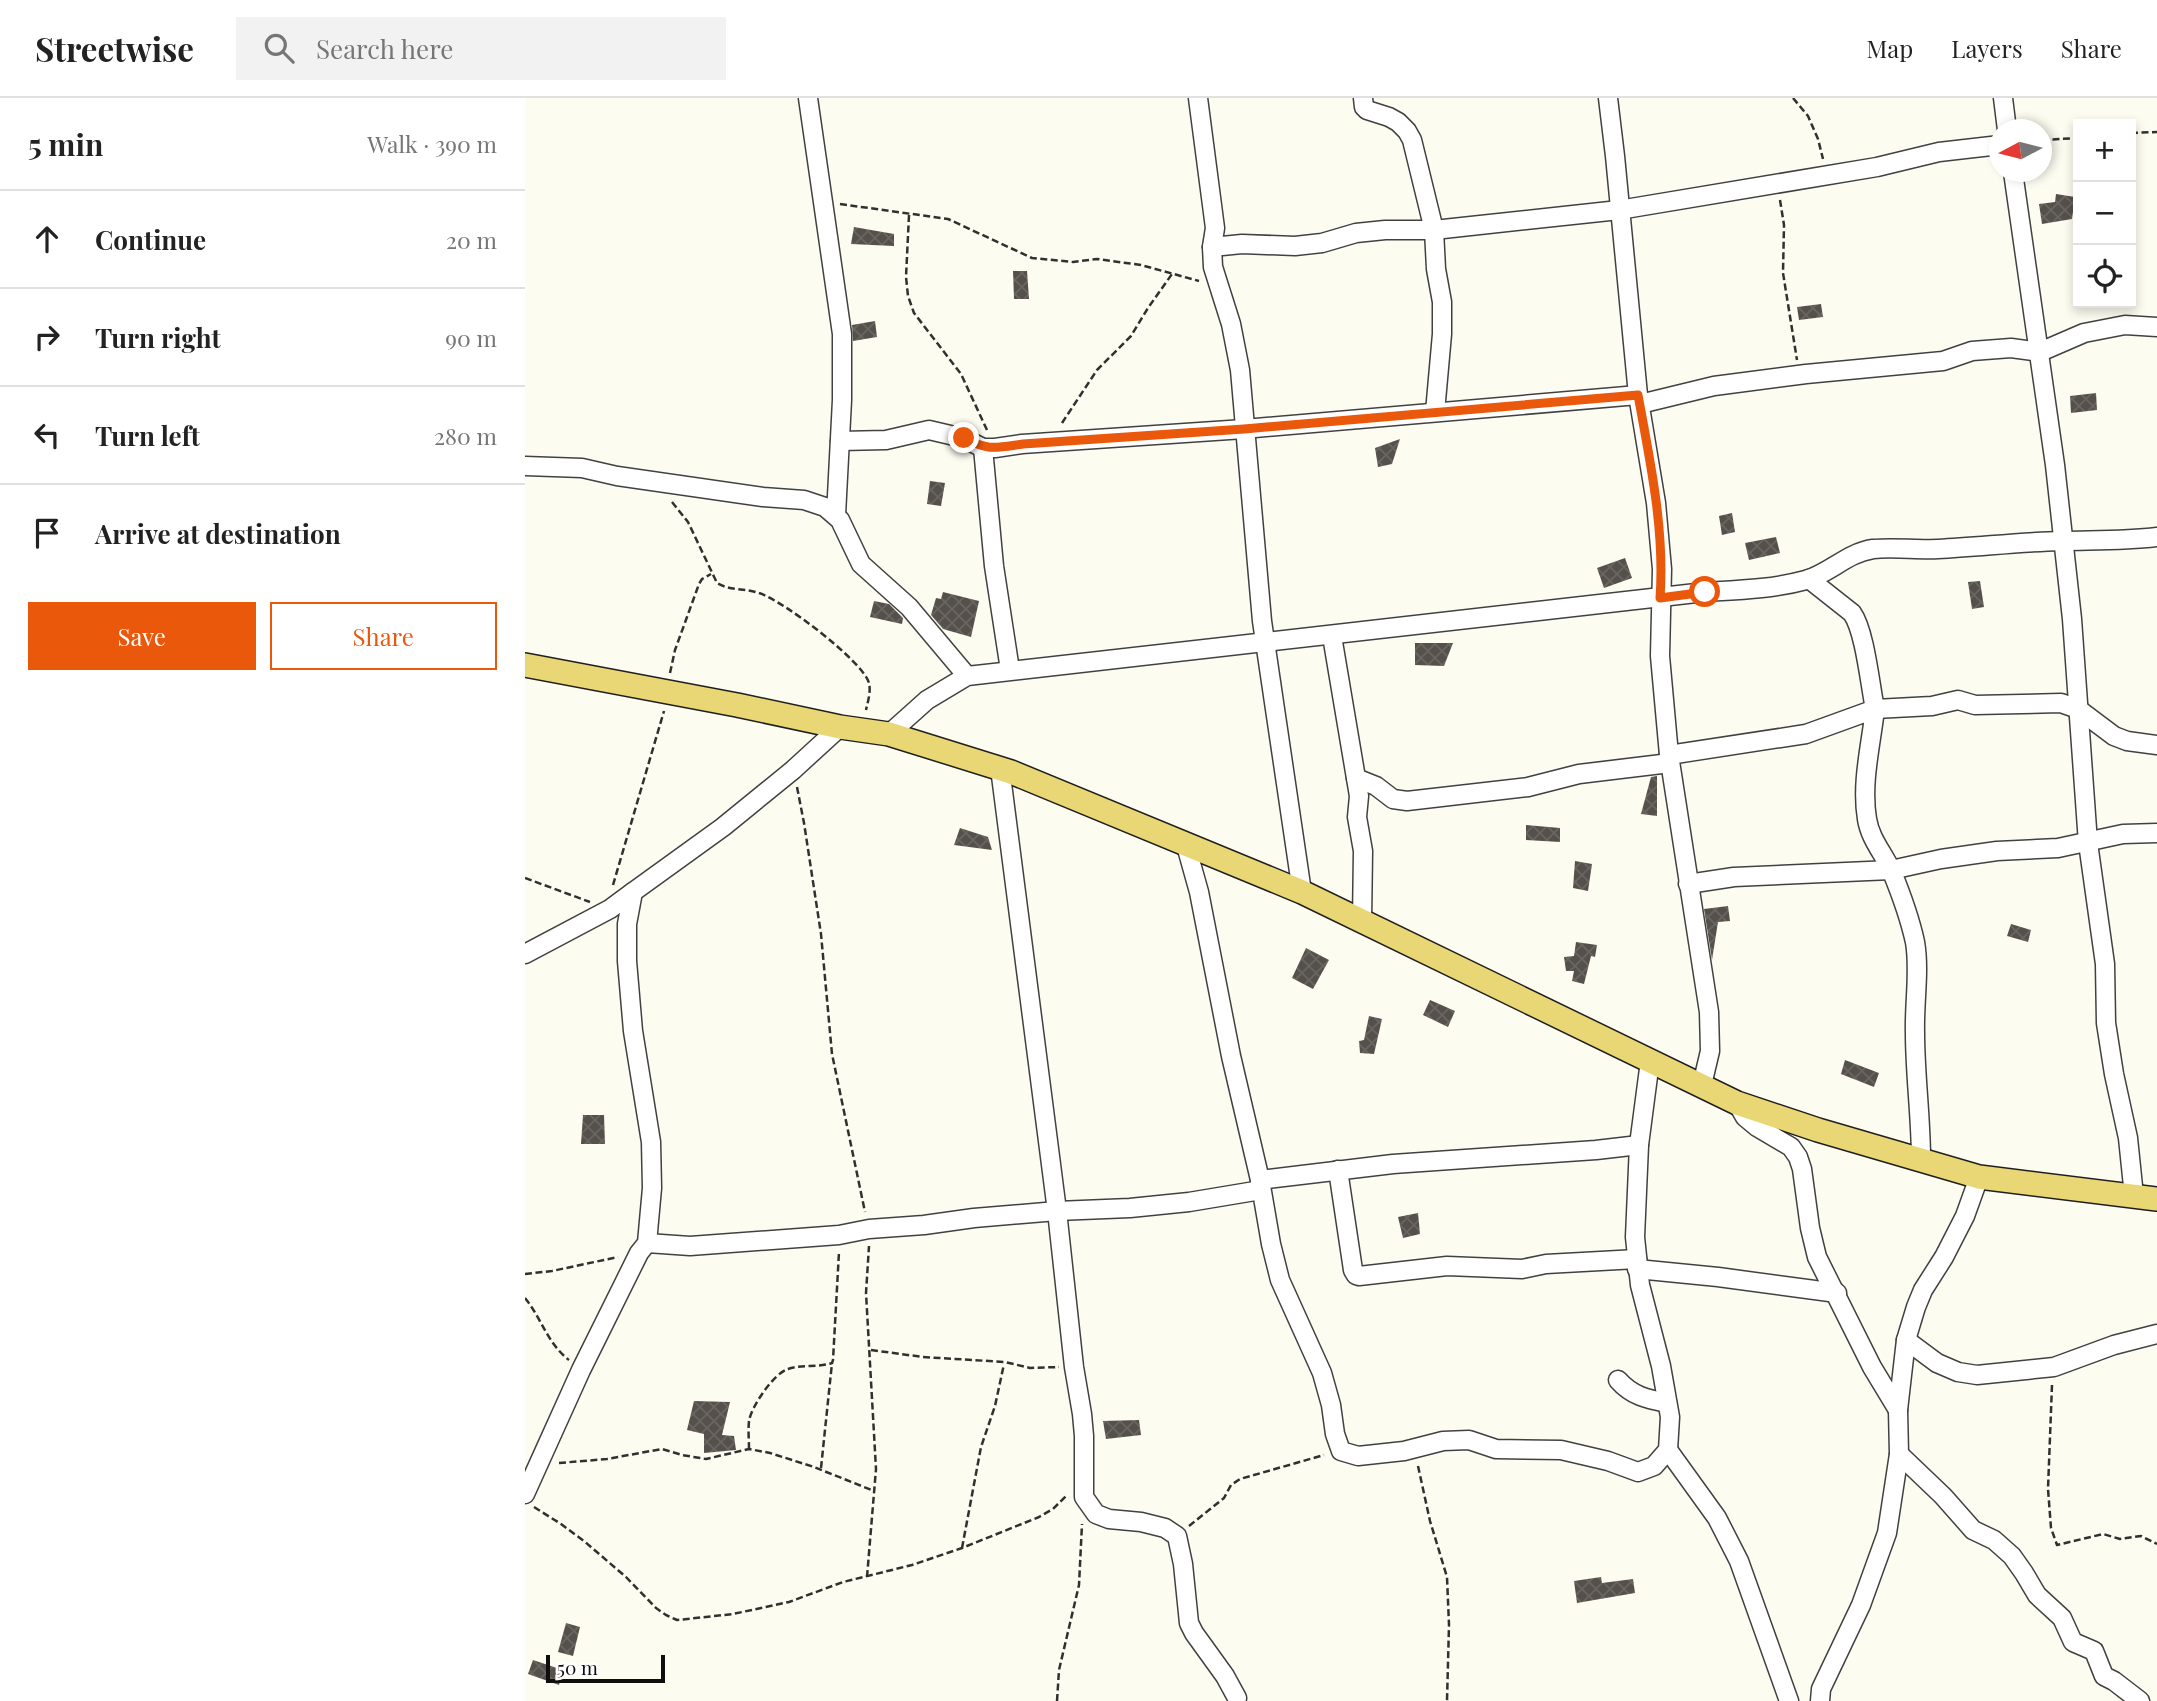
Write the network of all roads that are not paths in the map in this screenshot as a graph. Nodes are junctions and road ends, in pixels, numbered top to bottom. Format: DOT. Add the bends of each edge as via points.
graph roads {
  1 [pos="808,98"];
  2 [pos="1363,98"];
  3 [pos="1608,98"];
  4 [pos="2003,98"];
  5 [pos="1200,100"];
  6 [pos="2006,119"];
  7 [pos="1989,146"];
  8 [pos="2014,182"];
  9 [pos="1619,210"];
  10 [pos="1434,230"];
  11 [pos="1212,247"];
  12 [pos="2157,327"];
  13 [pos="2040,352"];
  14 [pos="1639,399"];
  15 [pos="1435,412"];
  16 [pos="1244,429"];
  17 [pos="840,441"];
  18 [pos="989,448"];
  19 [pos="525,466"];
  20 [pos="836,514"];
  21 [pos="2157,537"];
  22 [pos="2062,541"];
  23 [pos="1809,579"];
  24 [pos="1660,598"];
  25 [pos="1332,636"];
  26 [pos="1265,643"];
  27 [pos="525,665"];
  28 [pos="1010,670"];
  29 [pos="967,676"];
  30 [pos="1875,709"];
  31 [pos="2078,709"];
  32 [pos="850,729"];
  33 [pos="889,734"];
  34 [pos="2157,746"];
  35 [pos="1670,759"];
  36 [pos="1000,768"];
  37 [pos="1356,778"];
  38 [pos="2157,833"];
  39 [pos="1185,842"];
  40 [pos="2088,843"];
  41 [pos="1891,870"];
  42 [pos="1688,884"];
  43 [pos="633,892"];
  44 [pos="1302,892"];
  45 [pos="1362,922"];
  46 [pos="525,954"];
  47 [pos="1650,1062"];
  48 [pos="1702,1085"];
  49 [pos="1737,1103"];
  50 [pos="1639,1145"];
  51 [pos="1920,1160"];
  52 [pos="1338,1170"];
  53 [pos="1979,1177"];
  54 [pos="1261,1185"];
  55 [pos="2134,1196"];
  56 [pos="2157,1199"];
  57 [pos="1057,1211"];
  58 [pos="643,1248"];
  59 [pos="1637,1264"];
  60 [pos="1837,1293"];
  61 [pos="2157,1334"];
  62 [pos="1906,1340"];
  63 [pos="1618,1380"];
  64 [pos="1667,1403"];
  65 [pos="1898,1410"];
  66 [pos="1668,1450"];
  67 [pos="1899,1454"];
  68 [pos="531,1465"];
  69 [pos="525,1494"];
  70 [pos="1237,1698"];
  71 [pos="1789,1701"];
  72 [pos="1820,1701"];
  73 [pos="2140,1701"];
  1 -- 17 [label="street" via="842,334"];
  2 -- 10 [label="street" via="1367,110 1389,117 1408,131"];
  3 -- 9 [label="street"];
  4 -- 6 [label="street"];
  5 -- 11 [label="street" via="1215,228"];
  7 -- 9 [label="street"];
  8 -- 13 [label="street"];
  9 -- 10 [label="street"];
  9 -- 14 [label="street"];
  10 -- 11 [label="street" via="1385,229 1295,246"];
  10 -- 15 [label="street" via="1442,302"];
  11 -- 16 [label="street" via="1240,370"];
  12 -- 13 [label="street" via="2125,325 2084,333"];
  13 -- 14 [label="street" via="1995,348 1943,361 1800,374"];
  13 -- 22 [label="street"];
  14 -- 15 [label="street"];
  14 -- 24 [label="street" via="1656,503"];
  15 -- 16 [label="street"];
  16 -- 18 [label="street"];
  16 -- 26 [label="street"];
  17 -- 18 [label="street" via="886,440 929,430"];
  17 -- 20 [label="street"];
  18 -- 28 [label="street" via="994,566"];
  19 -- 20 [label="street" via="582,468 804,500"];
  20 -- 29 [label="street" via="861,564 909,607"];
  21 -- 22 [label="street"];
  22 -- 23 [label="street" via="1875,549 1859,552"];
  22 -- 31 [label="street"];
  23 -- 24 [label="street"];
  23 -- 30 [label="street" via="1856,619"];
  24 -- 25 [label="street"];
  24 -- 35 [label="street" via="1660,656"];
  25 -- 26 [label="street"];
  25 -- 37 [label="street"];
  26 -- 28 [label="street"];
  26 -- 44 [label="street"];
  27 -- 32 [label="main road"];
  28 -- 29 [label="street"];
  29 -- 33 [label="street" via="927,700"];
  30 -- 31 [label="street" via="1958,701 1983,705 2061,703"];
  30 -- 35 [label="street" via="1806,734"];
  30 -- 41 [label="street" via="1865,797 1867,821"];
  31 -- 34 [label="street" via="2114,736"];
  31 -- 40 [label="street"];
  32 -- 33 [label="main road"];
  32 -- 43 [label="street"];
  33 -- 36 [label="main road"];
  35 -- 37 [label="street" via="1528,786 1407,802"];
  35 -- 42 [label="street"];
  36 -- 39 [label="main road"];
  36 -- 57 [label="street"];
  37 -- 45 [label="street" via="1363,851"];
  38 -- 40 [label="street" via="2123,834"];
  39 -- 44 [label="main road"];
  39 -- 54 [label="street"];
  40 -- 41 [label="street" via="1997,851"];
  40 -- 55 [label="street" via="2105,964 2106,1023"];
  41 -- 42 [label="street" via="1734,877"];
  41 -- 51 [label="street" via="1917,959 1915,1076"];
  42 -- 48 [label="street" via="1709,1012 1710,1051"];
  43 -- 46 [label="street"];
  43 -- 58 [label="street" via="627,961 651,1142 652,1188"];
  44 -- 45 [label="main road"];
  45 -- 47 [label="main road"];
  47 -- 48 [label="main road"];
  47 -- 50 [label="street"];
  48 -- 49 [label="main road"];
  49 -- 51 [label="main road"];
  49 -- 60 [label="street" via="1745,1117 1791,1147 1798,1157 1817,1257"];
  50 -- 52 [label="street"];
  50 -- 59 [label="street"];
  51 -- 53 [label="main road"];
  52 -- 54 [label="street"];
  52 -- 59 [label="street" via="1353,1270 1359,1276 1447,1266 1522,1269 1546,1264"];
  53 -- 55 [label="main road"];
  53 -- 62 [label="street" via="1965,1216 1923,1290"];
  54 -- 57 [label="street" via="1189,1202"];
  54 -- 66 [label="street" via="1280,1280 1322,1373 1341,1451 1358,1456 1469,1440 1496,1448 1561,1450 1638,1472 1654,1466"];
  55 -- 56 [label="main road"];
  57 -- 58 [label="street" via="839,1235"];
  57 -- 70 [label="street" via="1084,1436 1084,1492 1096,1514 1165,1528 1177,1536 1189,1623"];
  58 -- 68 [label="street"];
  59 -- 60 [label="street"];
  59 -- 64 [label="street"];
  60 -- 65 [label="street"];
  61 -- 62 [label="street" via="2054,1367 1976,1375 1937,1363"];
  62 -- 65 [label="street"];
  63 -- 64 [label="street" via="1637,1396"];
  64 -- 66 [label="street"];
  65 -- 67 [label="street"];
  66 -- 71 [label="street" via="1717,1518 1739,1562"];
  67 -- 72 [label="street" via="1887,1533 1861,1605 1821,1689"];
  67 -- 73 [label="street" via="1973,1530 2004,1548 2037,1595 2062,1618 2073,1642 2094,1651 2104,1676"];
  68 -- 69 [label="street"];
}
